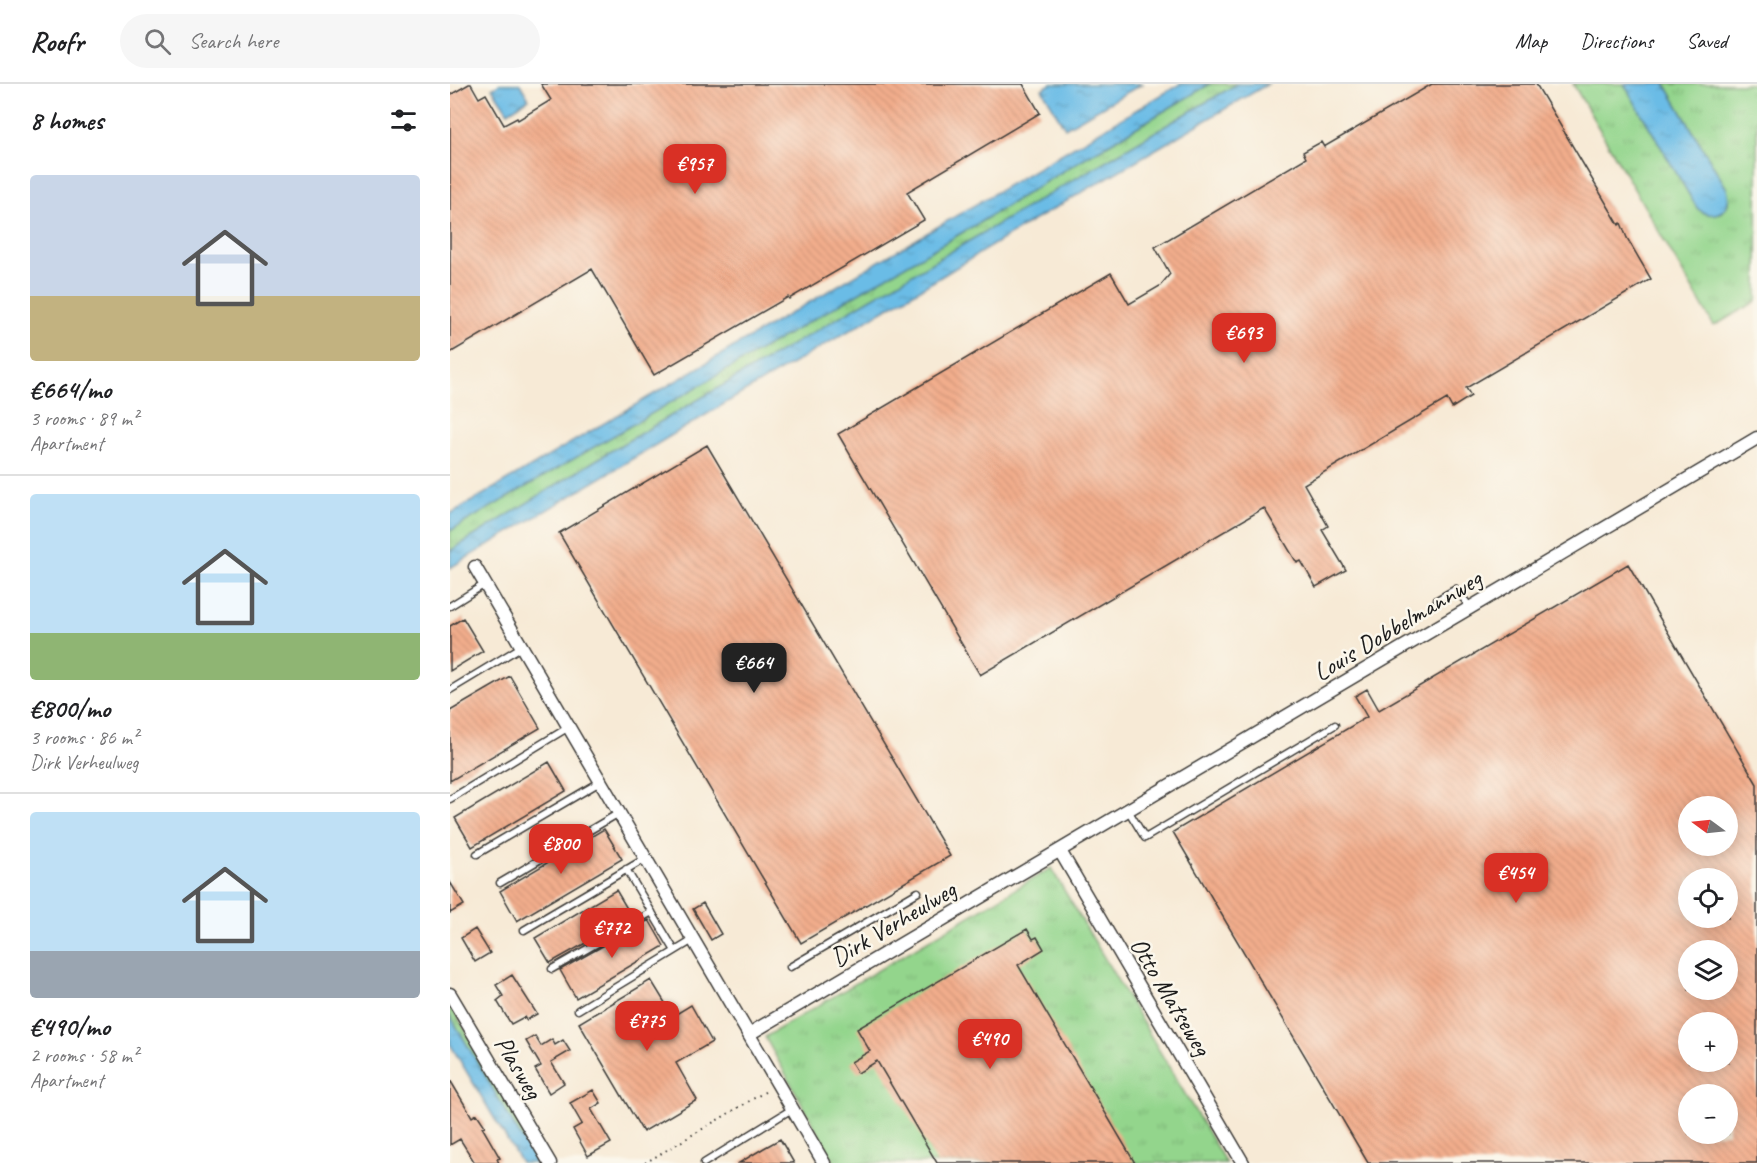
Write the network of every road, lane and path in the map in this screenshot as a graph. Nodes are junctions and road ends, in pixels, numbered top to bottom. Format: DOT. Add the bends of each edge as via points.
graph roads {
  1 [pos="1757,438"];
  2 [pos="475,567"];
  3 [pos="485,584"];
  4 [pos="1437,600"];
  5 [pos="450,606"];
  6 [pos="1470,608"];
  7 [pos="521,647"];
  8 [pos="450,690"];
  9 [pos="1335,725"];
  10 [pos="569,727"];
  11 [pos="601,782"];
  12 [pos="450,799"];
  13 [pos="1128,810"];
  14 [pos="619,813"];
  15 [pos="1060,851"];
  16 [pos="477,854"];
  17 [pos="646,858"];
  18 [pos="626,869"];
  19 [pos="500,883"];
  20 [pos="918,892"];
  21 [pos="652,912"];
  22 [pos="524,930"];
  23 [pos="694,940"];
  24 [pos="675,951"];
  25 [pos="790,967"];
  26 [pos="552,969"];
  27 [pos="450,994"];
  28 [pos="578,1010"];
  29 [pos="749,1034"];
  30 [pos="778,1084"];
  31 [pos="792,1109"];
  32 [pos="550,1163"];
  33 [pos="645,1163"];
  34 [pos="704,1163"];
  35 [pos="824,1163"];
  36 [pos="1243,1163"];
  1 -- 6 [label="street, Louis Dobbelmannweg"];
  2 -- 3 [label="street"];
  3 -- 5 [label="lane"];
  3 -- 7 [label="street"];
  4 -- 6 [label="lane" via="1456,589"];
  6 -- 13 [label="street, Louis Dobbelmannweg"];
  7 -- 8 [label="lane"];
  7 -- 10 [label="street"];
  9 -- 13 [label="lane" via="1145,838"];
  10 -- 11 [label="street"];
  10 -- 12 [label="lane"];
  11 -- 14 [label="street"];
  11 -- 16 [label="lane"];
  13 -- 15 [label="street, Louis Dobbelmannweg"];
  14 -- 17 [label="street"];
  14 -- 19 [label="lane"];
  15 -- 29 [label="street, Dirk Verheulweg"];
  15 -- 36 [label="street, Otto Matseweg"];
  17 -- 18 [label="lane"];
  17 -- 23 [label="street"];
  18 -- 21 [label="lane"];
  18 -- 22 [label="lane"];
  20 -- 25 [label="lane"];
  21 -- 24 [label="lane"];
  21 -- 26 [label="lane"];
  23 -- 24 [label="lane"];
  23 -- 29 [label="street"];
  24 -- 28 [label="lane"];
  27 -- 32 [label="street, Plasweg"];
  29 -- 30 [label="street"];
  30 -- 31 [label="street"];
  30 -- 33 [label="path"];
  31 -- 34 [label="lane"];
  31 -- 35 [label="street"];
}
